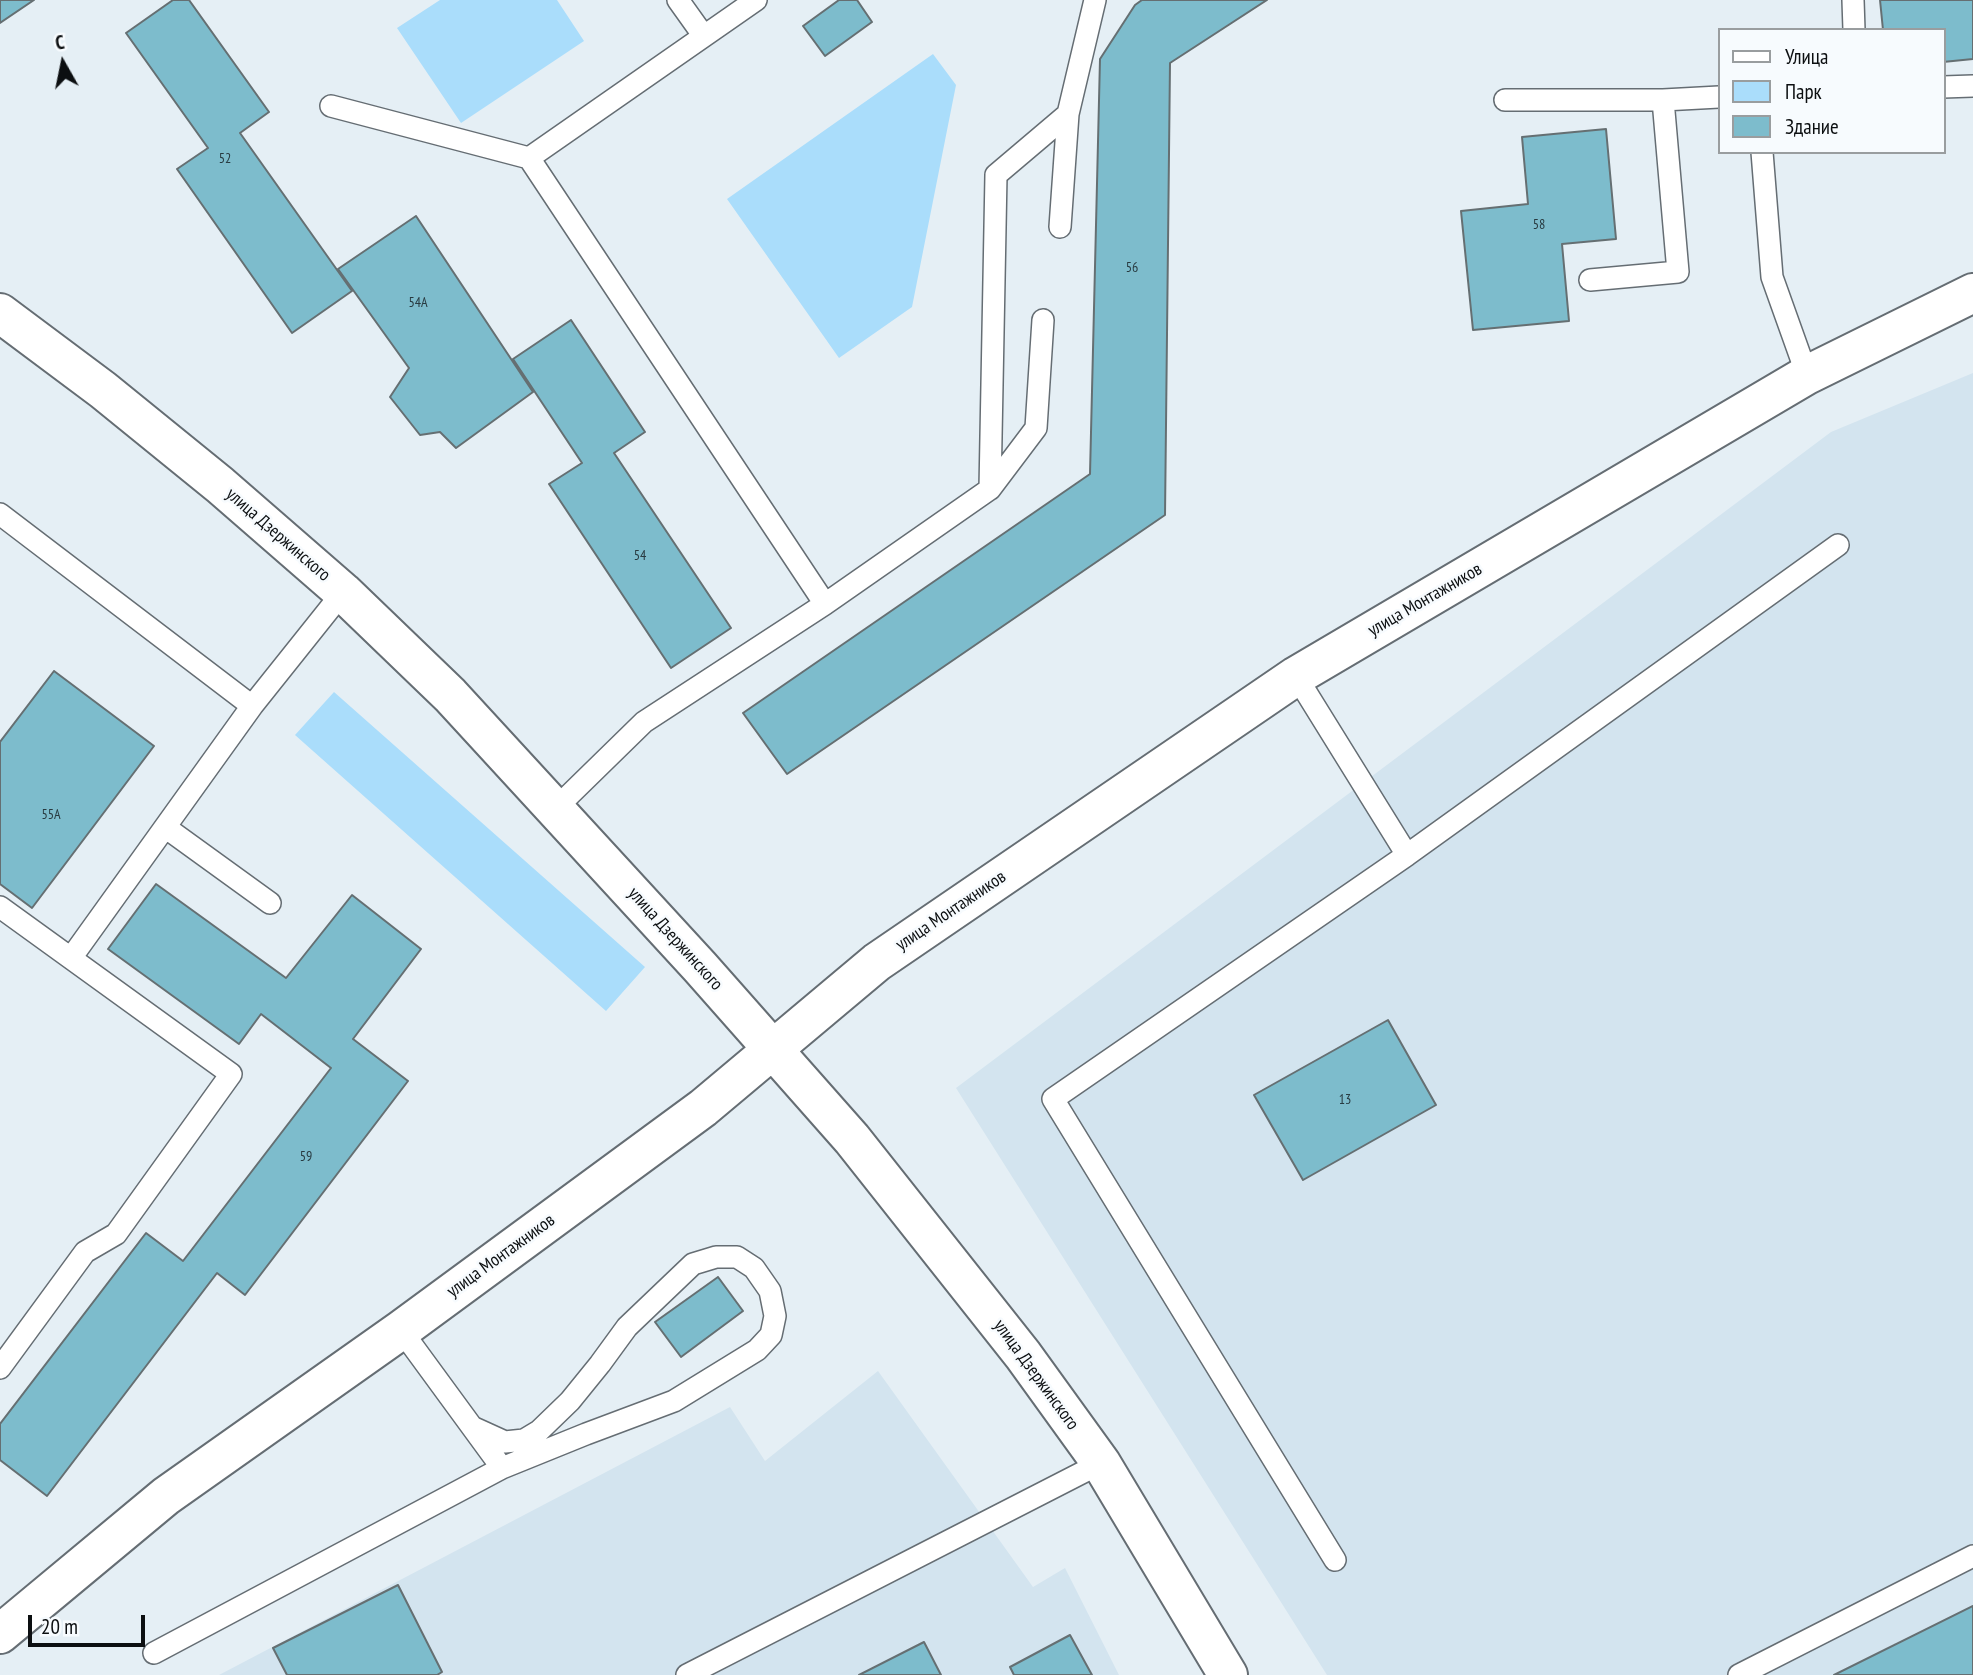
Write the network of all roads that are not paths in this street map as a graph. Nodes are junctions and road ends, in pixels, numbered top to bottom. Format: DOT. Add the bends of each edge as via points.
graph roads {
  1 [pos="678,0"];
  2 [pos="756,0"];
  3 [pos="1095,0"];
  4 [pos="1853,0"];
  5 [pos="1854,28"];
  6 [pos="703,35"];
  7 [pos="1973,86"];
  8 [pos="1945,87"];
  9 [pos="1717,97"];
  10 [pos="1505,100"];
  11 [pos="1663,100"];
  12 [pos="331,106"];
  13 [pos="1068,114"];
  14 [pos="1762,154"];
  15 [pos="529,158"];
  16 [pos="1059,227"];
  17 [pos="1590,280"];
  18 [pos="1973,293"];
  19 [pos="0,313"];
  20 [pos="1043,320"];
  21 [pos="1807,375"];
  22 [pos="990,489"];
  23 [pos="0,514"];
  24 [pos="1838,545"];
  25 [pos="343,592"];
  26 [pos="825,604"];
  27 [pos="1296,676"];
  28 [pos="252,706"];
  29 [pos="556,808"];
  30 [pos="165,827"];
  31 [pos="1407,855"];
  32 [pos="270,903"];
  33 [pos="0,907"];
  34 [pos="71,958"];
  35 [pos="774,1050"];
  36 [pos="401,1330"];
  37 [pos="0,1368"];
  38 [pos="472,1427"];
  39 [pos="1101,1464"];
  40 [pos="502,1468"];
  41 [pos="1973,1556"];
  42 [pos="1335,1560"];
  43 [pos="0,1634"];
  44 [pos="154,1653"];
  45 [pos="687,1675"];
  46 [pos="1228,1675"];
  47 [pos="1739,1675"];
  1 -- 6 [label="lane"];
  2 -- 6 [label="lane"];
  3 -- 13 [label="lane"];
  4 -- 5 [label="lane"];
  6 -- 15 [label="lane"];
  7 -- 8 [label="lane"];
  9 -- 11 [label="lane"];
  10 -- 11 [label="lane"];
  11 -- 17 [label="lane" via="1678,272"];
  12 -- 15 [label="lane"];
  13 -- 16 [label="lane"];
  13 -- 22 [label="lane" via="996,176"];
  14 -- 21 [label="lane" via="1772,277"];
  15 -- 26 [label="lane"];
  18 -- 21 [label="street, улица Монтажников"];
  19 -- 25 [label="street, улица Дзержинского" via="209,476"];
  20 -- 22 [label="lane" via="1036,428"];
  21 -- 27 [label="street, улица Монтажников"];
  22 -- 26 [label="lane"];
  23 -- 28 [label="lane"];
  24 -- 31 [label="lane"];
  25 -- 28 [label="lane"];
  25 -- 29 [label="street, улица Дзержинского" via="450,695"];
  26 -- 29 [label="lane" via="644,722"];
  27 -- 31 [label="lane"];
  27 -- 35 [label="street, улица Монтажников" via="877,961"];
  28 -- 30 [label="lane"];
  29 -- 35 [label="street, улица Дзержинского"];
  30 -- 32 [label="lane"];
  30 -- 34 [label="lane"];
  31 -- 42 [label="lane" via="1053,1099"];
  33 -- 34 [label="lane"];
  34 -- 37 [label="lane" via="231,1074 116,1234 85,1252"];
  35 -- 36 [label="street, улица Монтажников" via="703,1108"];
  35 -- 39 [label="street, улица Дзержинского" via="852,1139 1023,1355"];
  36 -- 38 [label="lane"];
  36 -- 43 [label="street, улица Монтажников" via="166,1496"];
  38 -- 40 [label="lane"];
  38 -- 40 [label="lane" via="505,1442 524,1440 570,1401 627,1327 693,1264 737,1257 754,1268 770,1292 775,1316 771,1335 757,1350 674,1401"];
  39 -- 45 [label="lane"];
  39 -- 46 [label="street, улица Дзержинского"];
  40 -- 44 [label="lane"];
  41 -- 47 [label="lane"];
}
